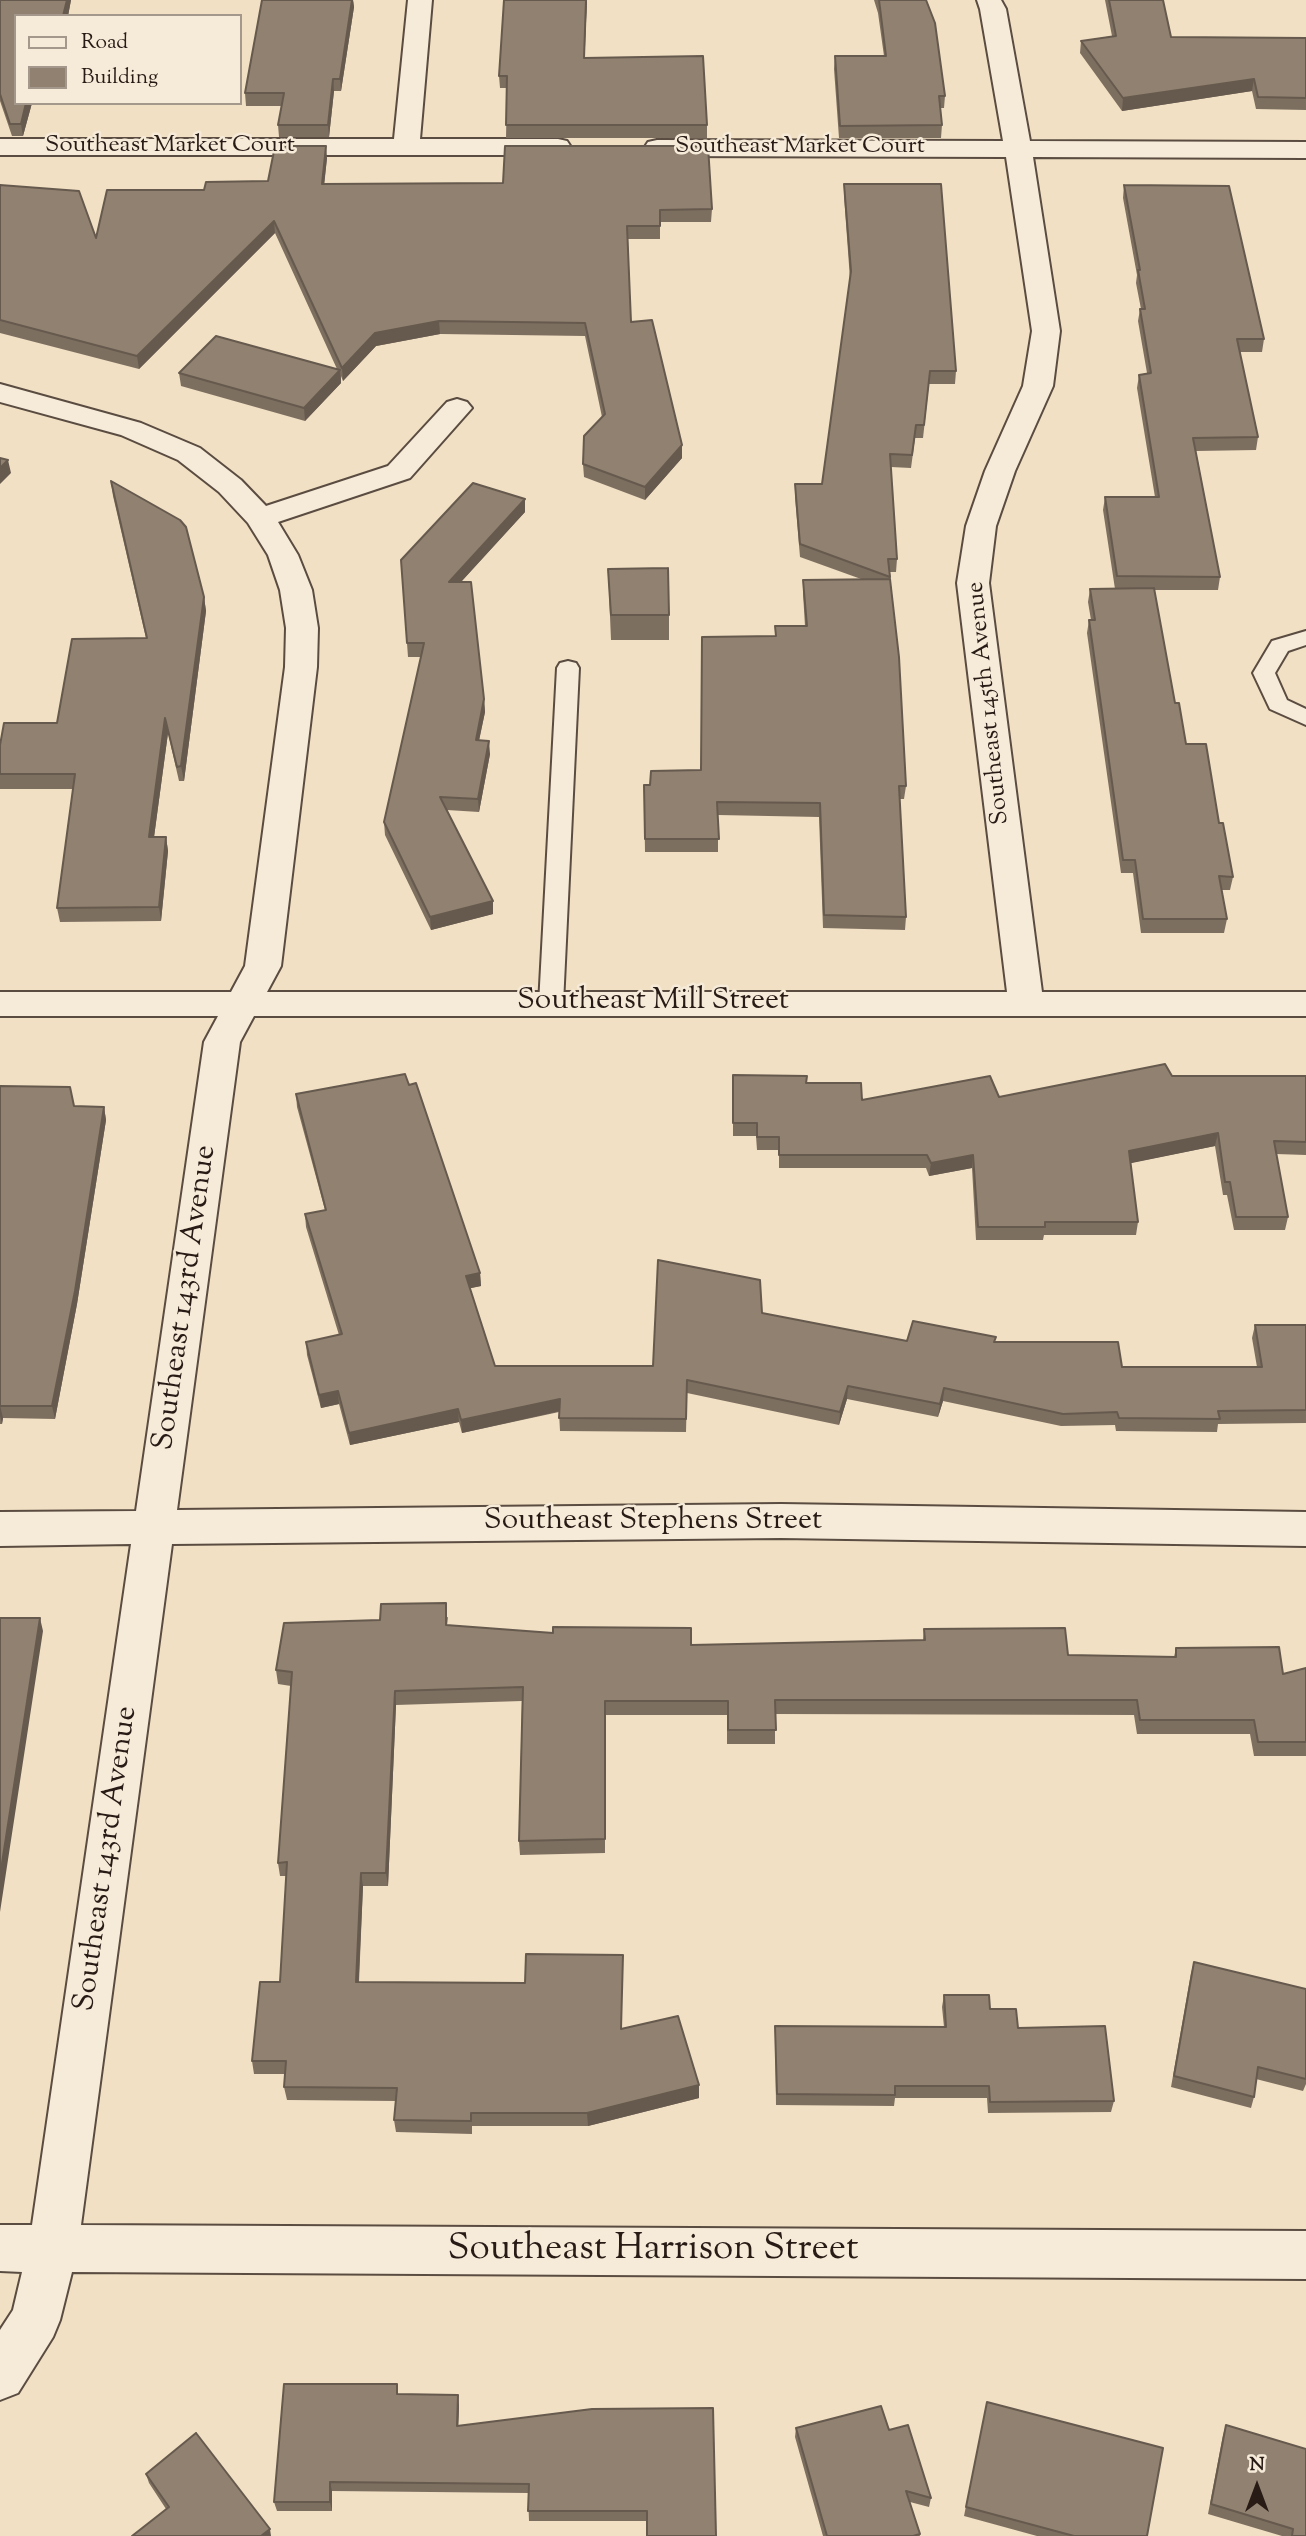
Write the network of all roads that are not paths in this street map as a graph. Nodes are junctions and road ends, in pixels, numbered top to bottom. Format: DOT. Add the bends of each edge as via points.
graph roads {
  1 [pos="420,0"];
  2 [pos="989,0"];
  3 [pos="407,146"];
  4 [pos="0,147"];
  5 [pos="587,147"];
  6 [pos="629,148"];
  7 [pos="1018,149"];
  8 [pos="1306,150"];
  9 [pos="0,393"];
  10 [pos="457,408"];
  11 [pos="260,518"];
  12 [pos="1306,638"];
  13 [pos="568,668"];
  14 [pos="1306,718"];
  15 [pos="1026,1002"];
  16 [pos="551,1003"];
  17 [pos="0,1004"];
  18 [pos="1306,1004"];
  19 [pos="243,1005"];
  20 [pos="0,1528"];
  21 [pos="155,1528"];
  22 [pos="1306,1529"];
  23 [pos="0,2248"];
  24 [pos="53,2248"];
  25 [pos="1306,2255"];
  26 [pos="0,2375"];
  1 -- 3 [label="street"];
  2 -- 7 [label="street, Southeast 145th Avenue"];
  3 -- 4 [label="street, Southeast Market Court"];
  3 -- 5 [label="street, Southeast Market Court"];
  6 -- 7 [label="street, Southeast Market Court"];
  7 -- 8 [label="street, Southeast Market Court"];
  7 -- 15 [label="street, Southeast 145th Avenue" via="1046,331 1038,386 981,526 973,583"];
  9 -- 11 [label="street, Southeast 143rd Avenue" via="131,429 189,454 230,486"];
  10 -- 11 [label="street" via="399,472"];
  11 -- 19 [label="street, Southeast 143rd Avenue" via="283,555 296,590 302,667 263,966"];
  12 -- 14 [label="lane" via="1280,646 1264,673 1278,704"];
  13 -- 16 [label="lane"];
  15 -- 16 [label="street, Southeast Mill Street"];
  15 -- 18 [label="street, Southeast Mill Street"];
  16 -- 19 [label="street, Southeast Mill Street"];
  17 -- 19 [label="street, Southeast Mill Street"];
  19 -- 21 [label="street, Southeast 143rd Avenue" via="222,1042"];
  20 -- 21 [label="street, Southeast Stephens Street"];
  21 -- 22 [label="street, Southeast Stephens Street" via="781,1521"];
  21 -- 24 [label="street, Southeast 143rd Avenue"];
  23 -- 24 [label="street, Southeast Harrison Street"];
  24 -- 25 [label="street, Southeast Harrison Street"];
  24 -- 26 [label="street, Southeast 143rd Avenue" via="35,2320"];
}
